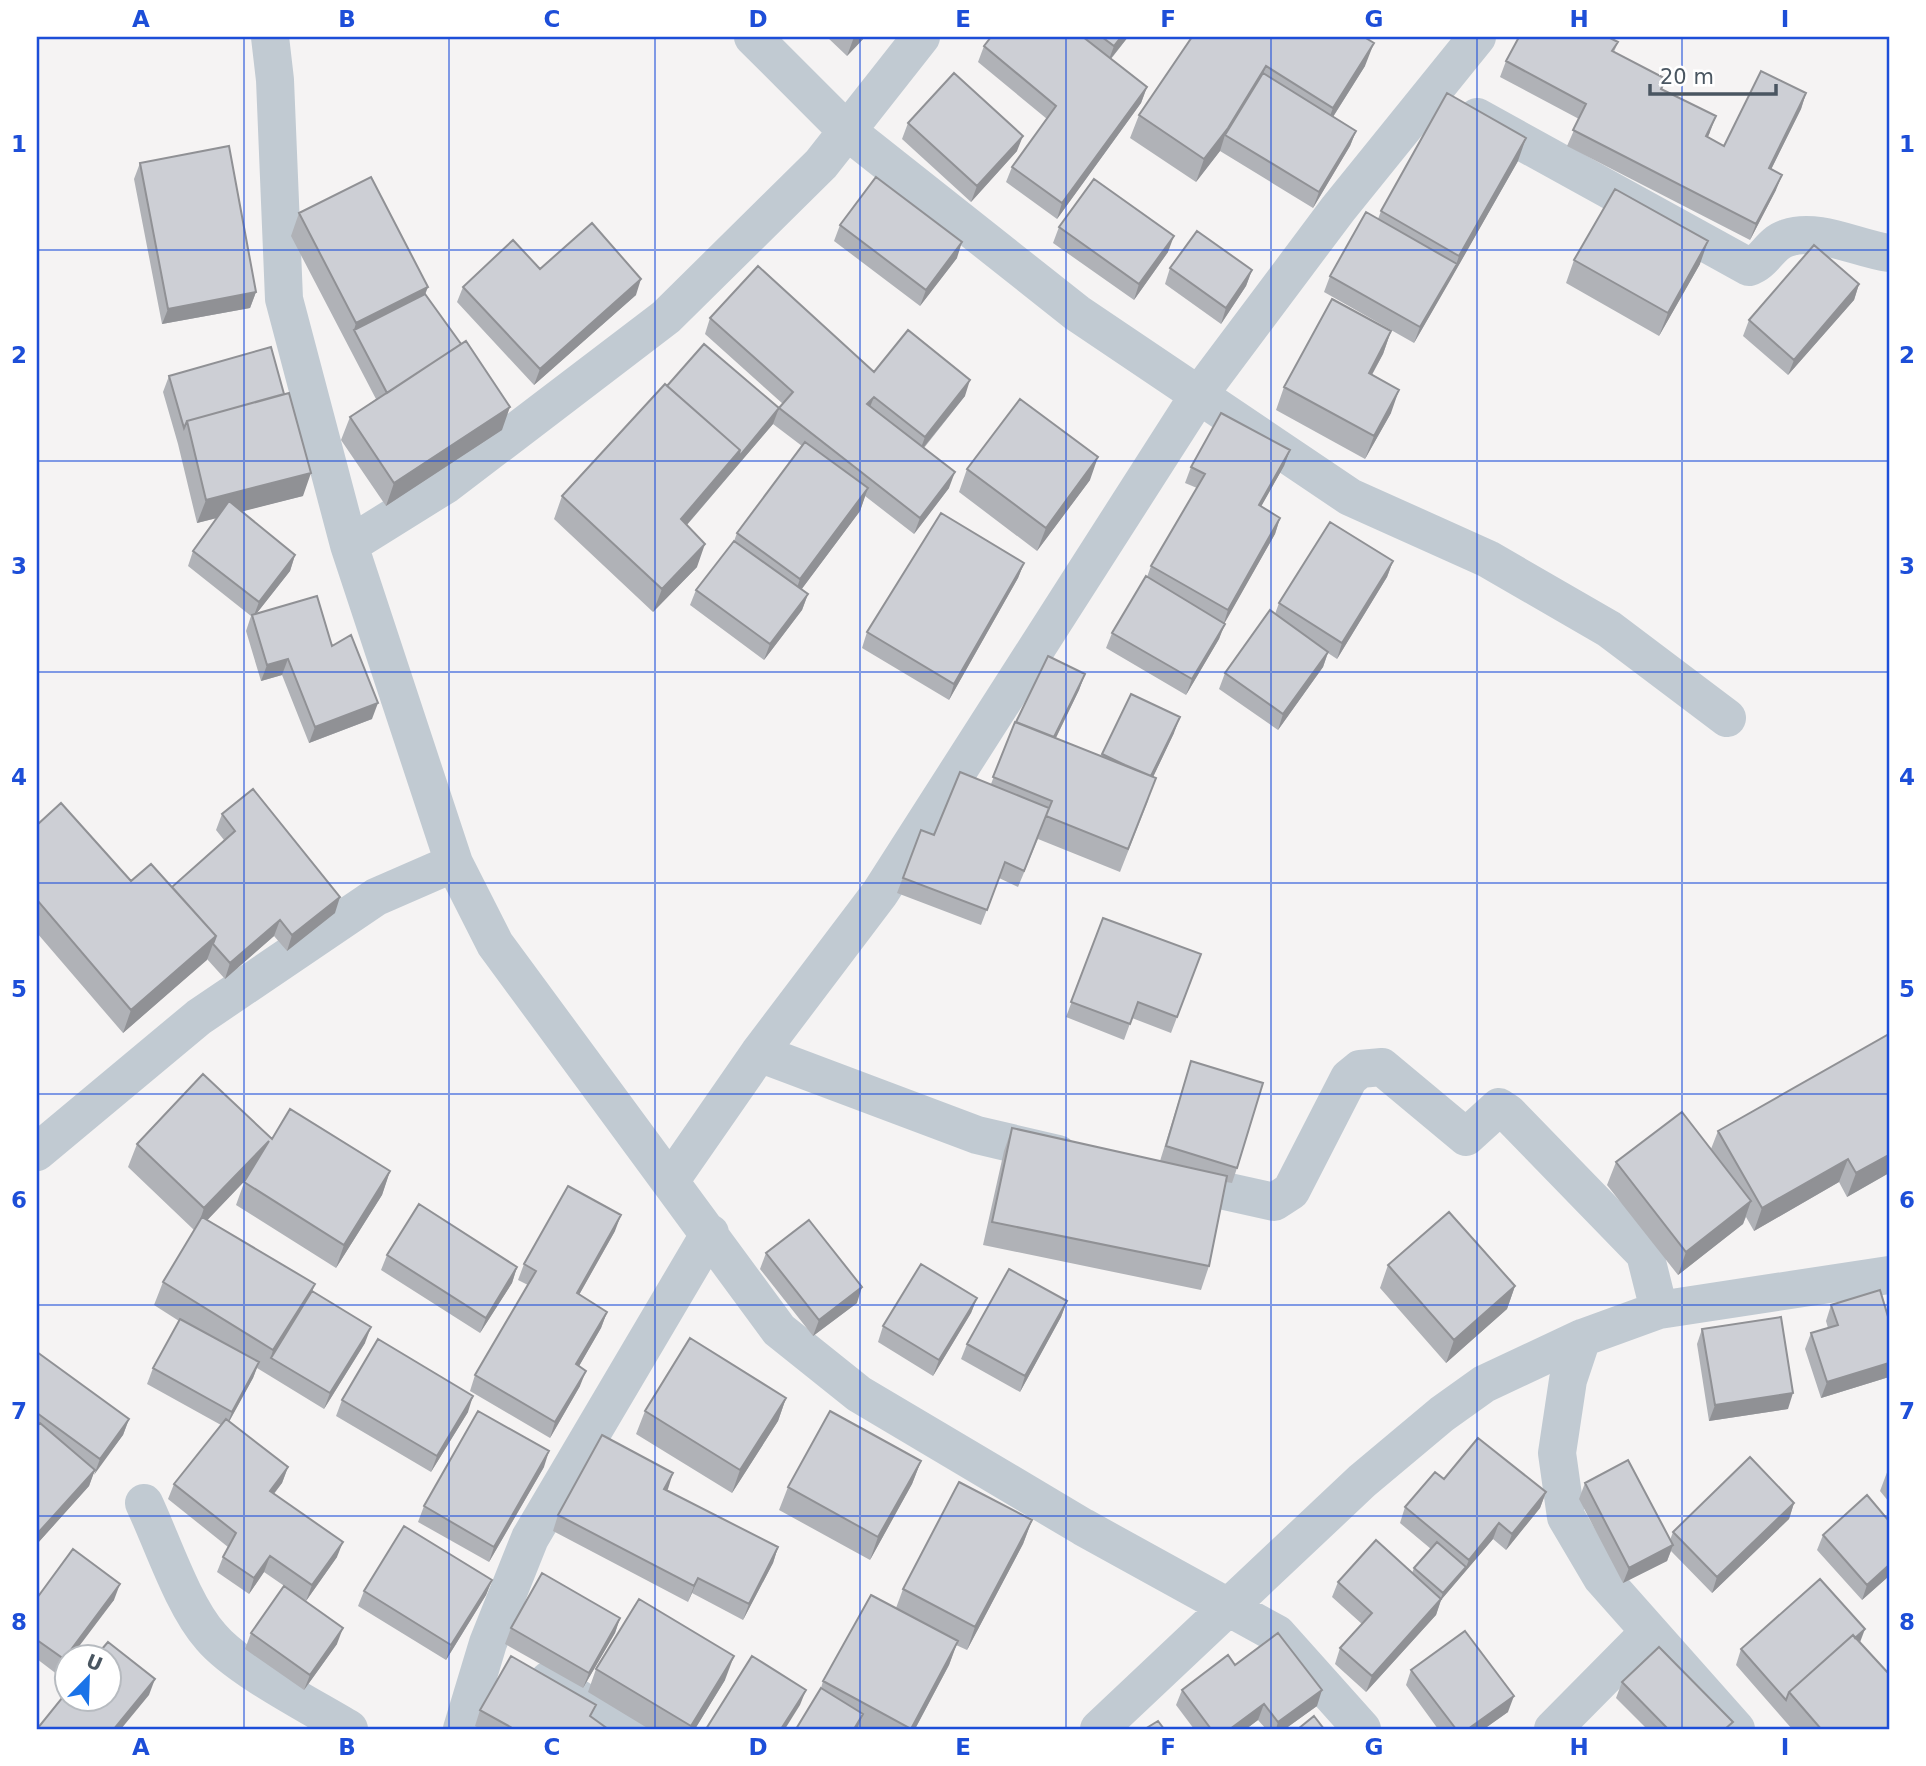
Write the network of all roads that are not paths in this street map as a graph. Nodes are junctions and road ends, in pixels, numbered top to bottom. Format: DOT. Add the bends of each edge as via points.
graph roads {
  1 [pos="270,37"];
  2 [pos="753,37"];
  3 [pos="920,37"];
  4 [pos="1477,37"];
  5 [pos="1433,92"];
  6 [pos="847,131"];
  7 [pos="1889,253"];
  8 [pos="1198,396"];
  9 [pos="349,545"];
  10 [pos="1727,719"];
  11 [pos="454,863"];
  12 [pos="759,1053"];
  13 [pos="37,1152"];
  14 [pos="1098,1163"];
  15 [pos="1139,1172"];
  16 [pos="671,1180"];
  17 [pos="710,1233"];
  18 [pos="1889,1275"];
  19 [pos="1659,1310"];
  20 [pos="1582,1338"];
  21 [pos="144,1503"];
  22 [pos="1229,1607"];
  23 [pos="1649,1632"];
  24 [pos="488,1643"];
  25 [pos="349,1729"];
  26 [pos="462,1729"];
  27 [pos="627,1729"];
  28 [pos="1099,1729"];
  29 [pos="1362,1729"];
  30 [pos="1553,1729"];
  31 [pos="1736,1729"];
  1 -- 9 [label="street" via="284,299"];
  2 -- 6 [label="street"];
  3 -- 6 [label="street"];
  4 -- 5 [label="street"];
  5 -- 7 [label="street" via="1749,267 1777,242 1799,235"];
  5 -- 8 [label="street" via="1338,209"];
  6 -- 8 [label="street" via="1077,313"];
  6 -- 9 [label="street" via="821,164 666,317 447,485"];
  8 -- 10 [label="street" via="1350,497 1488,559 1609,629"];
  8 -- 12 [label="street" via="880,893"];
  9 -- 11 [label="street"];
  11 -- 13 [label="street" via="376,897 199,1017"];
  11 -- 16 [label="street" via="495,944"];
  12 -- 14 [label="street" via="977,1135"];
  12 -- 16 [label="street"];
  15 -- 19 [label="street" via="1279,1201 1291,1191 1349,1078 1360,1069 1382,1067 1466,1137 1499,1107 1508,1113 1646,1254"];
  16 -- 17 [label="street"];
  17 -- 22 [label="street" via="779,1330 859,1394 1083,1527"];
  17 -- 24 [label="street" via="530,1538"];
  18 -- 19 [label="street"];
  19 -- 20 [label="street"];
  20 -- 22 [label="street" via="1484,1384 1442,1414 1362,1481"];
  20 -- 23 [label="street" via="1568,1380 1557,1453 1566,1517 1602,1578"];
  21 -- 25 [label="street" via="194,1613 211,1637 233,1656"];
  22 -- 28 [label="street"];
  22 -- 29 [label="street" via="1277,1634"];
  23 -- 30 [label="street"];
  23 -- 31 [label="street"];
  24 -- 26 [label="street"];
  24 -- 27 [label="street"];
}
